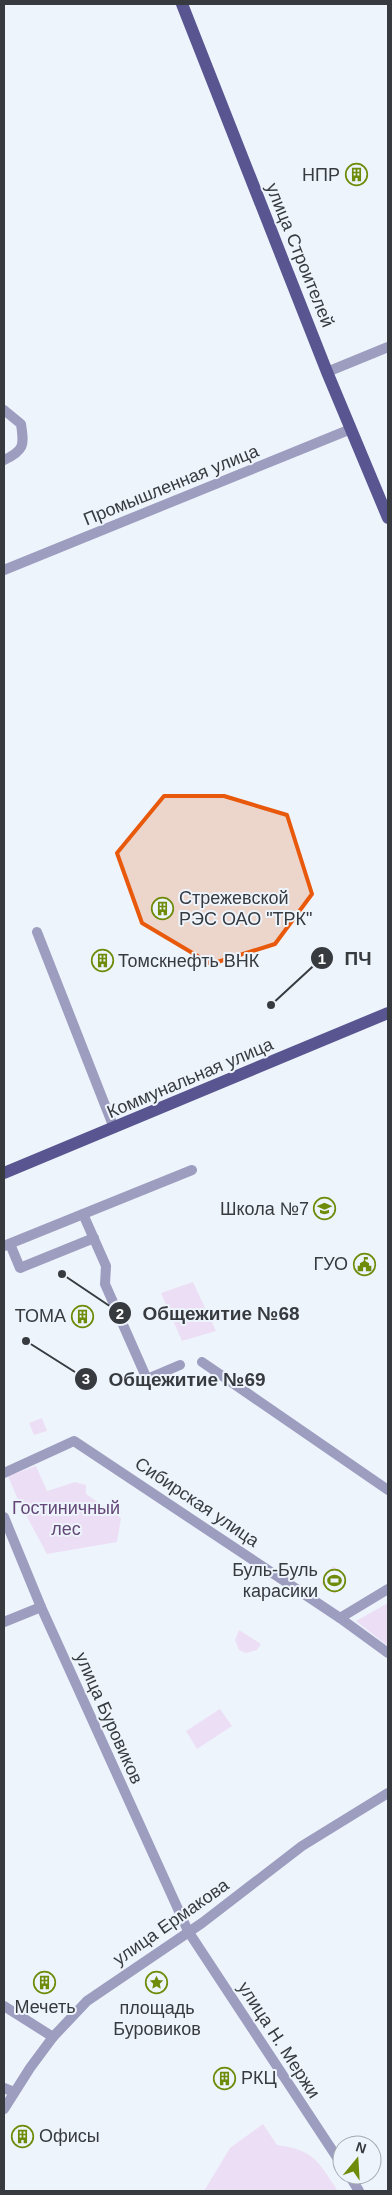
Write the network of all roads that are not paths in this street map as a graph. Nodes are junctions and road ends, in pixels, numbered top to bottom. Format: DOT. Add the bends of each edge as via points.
graph roads {
  1 [pos="182,4"];
  2 [pos="388,348"];
  3 [pos="327,372"];
  4 [pos="4,410"];
  5 [pos="352,429"];
  6 [pos="4,460"];
  7 [pos="388,518"];
  8 [pos="4,570"];
  9 [pos="37,932"];
  10 [pos="388,1013"];
  11 [pos="114,1128"];
  12 [pos="192,1170"];
  13 [pos="4,1173"];
  14 [pos="83,1214"];
  15 [pos="94,1238"];
  16 [pos="7,1245"];
  17 [pos="202,1362"];
  18 [pos="180,1365"];
  19 [pos="4,1473"];
  20 [pos="388,1490"];
  21 [pos="4,1517"];
  22 [pos="388,1589"];
  23 [pos="41,1607"];
  24 [pos="340,1618"];
  25 [pos="4,1622"];
  26 [pos="388,1653"];
  27 [pos="388,1793"];
  28 [pos="188,1931"];
  29 [pos="4,2006"];
  30 [pos="53,2036"];
  31 [pos="4,2088"];
  32 [pos="14,2092"];
  33 [pos="4,2110"];
  34 [pos="332,2150"];
  1 -- 3 [label="main road, улица Строителей"];
  2 -- 3 [label="street"];
  3 -- 5 [label="main road, улица Строителей"];
  4 -- 6 [label="street" via="21,424 24,443 18,453"];
  5 -- 7 [label="main road, улица Строителей"];
  5 -- 8 [label="street, Промышленная улица"];
  9 -- 11 [label="street"];
  10 -- 11 [label="main road, Коммунальная улица"];
  11 -- 13 [label="main road, Коммунальная улица"];
  12 -- 14 [label="street"];
  14 -- 15 [label="street"];
  14 -- 16 [label="street"];
  15 -- 16 [label="street" via="20,1268"];
  15 -- 18 [label="street" via="106,1266 105,1284 147,1379"];
  17 -- 20 [label="street"];
  19 -- 24 [label="street, Сибирская улица" via="74,1441"];
  21 -- 23 [label="street, улица Буровиков"];
  22 -- 24 [label="street"];
  23 -- 25 [label="street"];
  23 -- 28 [label="street, улица Буровиков"];
  24 -- 26 [label="street, Сибирская улица"];
  27 -- 28 [label="street, улица Ермакова" via="302,1846"];
  28 -- 30 [label="street, улица Ермакова" via="96,1994"];
  28 -- 34 [label="street, улица Н. Мержи"];
  29 -- 30 [label="street"];
  30 -- 32 [label="street, улица Ермакова"];
  31 -- 32 [label="street"];
  32 -- 33 [label="street, улица Ермакова"];
}
